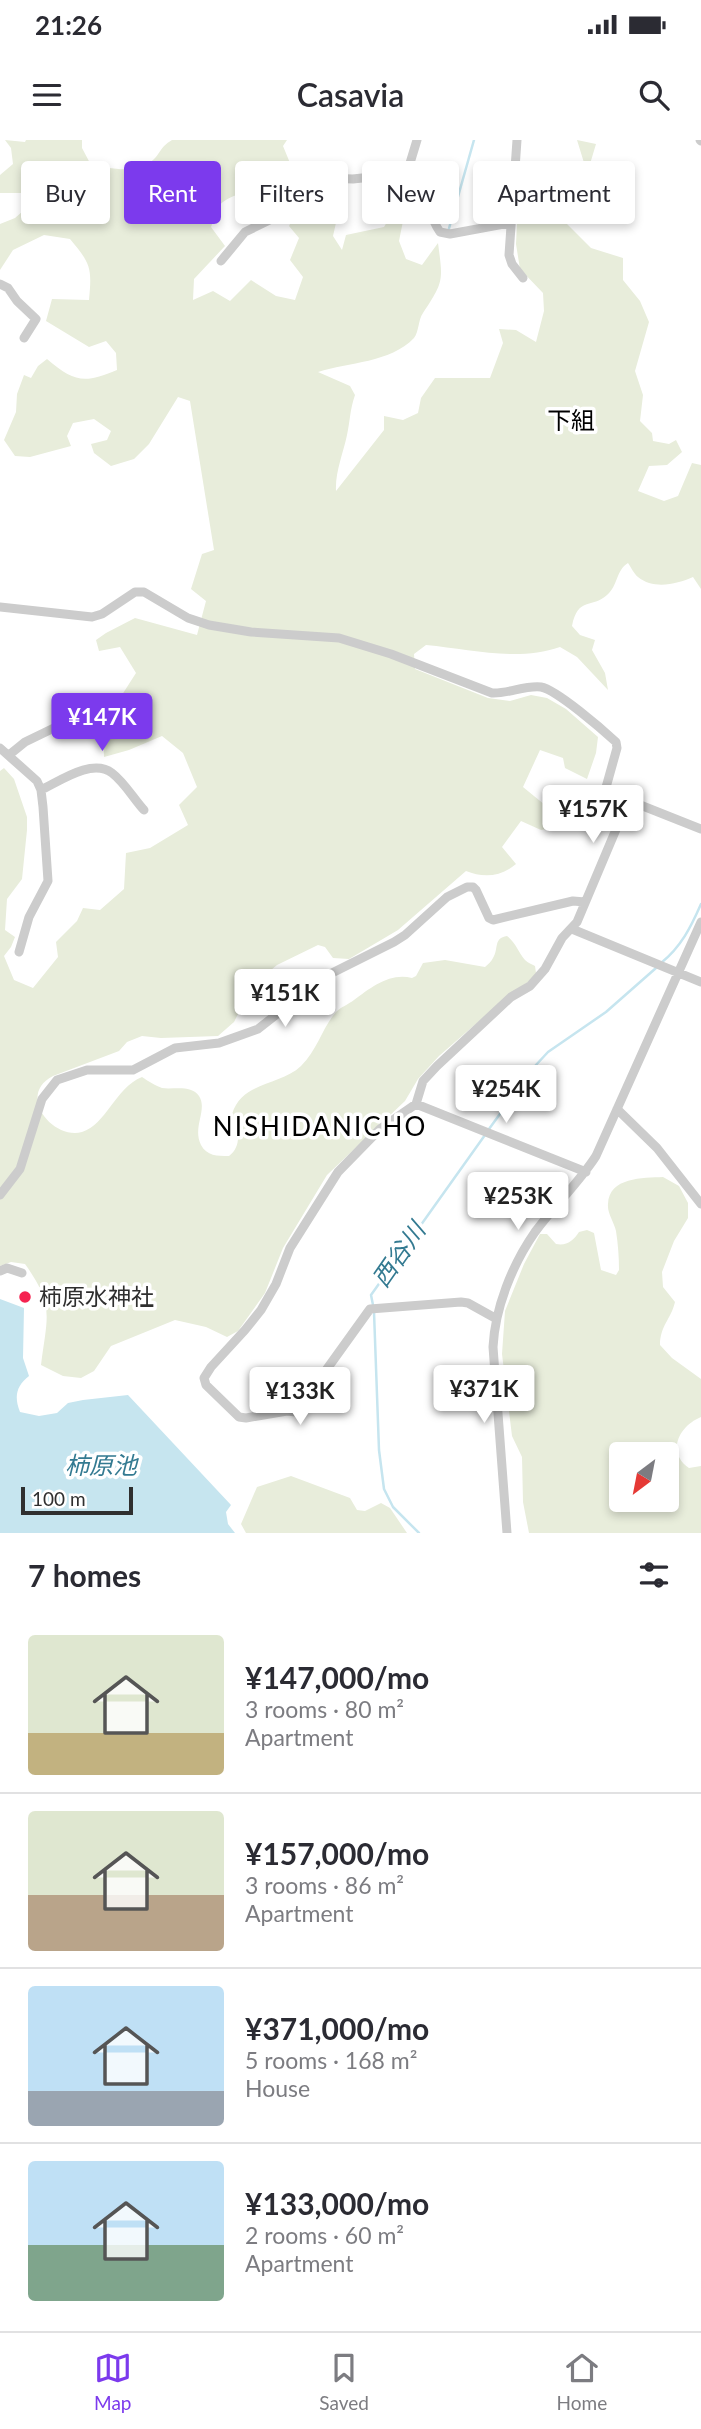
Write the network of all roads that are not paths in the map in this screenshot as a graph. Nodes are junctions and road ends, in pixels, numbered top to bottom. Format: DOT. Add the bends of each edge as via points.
graph roads {
  1 [pos="417,140"];
  2 [pos="517,140"];
  3 [pos="411,161"];
  4 [pos="515,161"];
  5 [pos="362,178"];
  6 [pos="435,224"];
  7 [pos="504,224"];
  8 [pos="510,224"];
  9 [pos="221,261"];
  10 [pos="523,278"];
  11 [pos="0,284"];
  12 [pos="24,338"];
  13 [pos="0,607"];
  14 [pos="56,727"];
  15 [pos="0,748"];
  16 [pos="9,755"];
  17 [pos="41,790"];
  18 [pos="628,801"];
  19 [pos="144,810"];
  20 [pos="701,829"];
  21 [pos="585,902"];
  22 [pos="701,922"];
  23 [pos="572,929"];
  24 [pos="19,952"];
  25 [pos="678,973"];
  26 [pos="701,982"];
  27 [pos="416,1104"];
  28 [pos="617,1109"];
  29 [pos="586,1172"];
  30 [pos="0,1195"];
  31 [pos="701,1204"];
  32 [pos="0,1271"];
  33 [pos="22,1273"];
  34 [pos="495,1318"];
  35 [pos="507,1533"];
  1 -- 3 [label="street"];
  2 -- 4 [label="street"];
  5 -- 9 [label="street" via="327,178 288,211 245,232"];
  6 -- 7 [label="street" via="445,234"];
  8 -- 10 [label="street" via="509,255"];
  11 -- 12 [label="street" via="36,319"];
  13 -- 18 [label="street" via="92,617 135,592 144,592 209,625 339,638 492,693 542,687 565,699 616,742 605,791"];
  14 -- 16 [label="street"];
  15 -- 16 [label="street"];
  16 -- 17 [label="street"];
  17 -- 19 [label="street" via="99,768 112,773"];
  17 -- 24 [label="street" via="48,881 29,917"];
  18 -- 20 [label="street"];
  18 -- 21 [label="street"];
  21 -- 23 [label="street"];
  21 -- 30 [label="street" via="493,920 476,890 467,887 447,897 405,935 312,985 258,1029 219,1043 175,1048 133,1070 102,1068 62,1077 42,1099 20,1169"];
  22 -- 25 [label="street"];
  23 -- 25 [label="street"];
  23 -- 27 [label="street" via="530,986 502,1005 437,1066 424,1081"];
  25 -- 26 [label="street"];
  25 -- 28 [label="street"];
  27 -- 29 [label="street"];
  27 -- 34 [label="street" via="380,1129 338,1172 290,1248 261,1310 211,1367 204,1378 206,1385 239,1417 296,1412 372,1308 461,1302"];
  28 -- 29 [label="street"];
  28 -- 31 [label="street" via="657,1148"];
  29 -- 34 [label="street" via="530,1241"];
  32 -- 33 [label="street" via="7,1268"];
  34 -- 35 [label="street" via="493,1347"];
}
